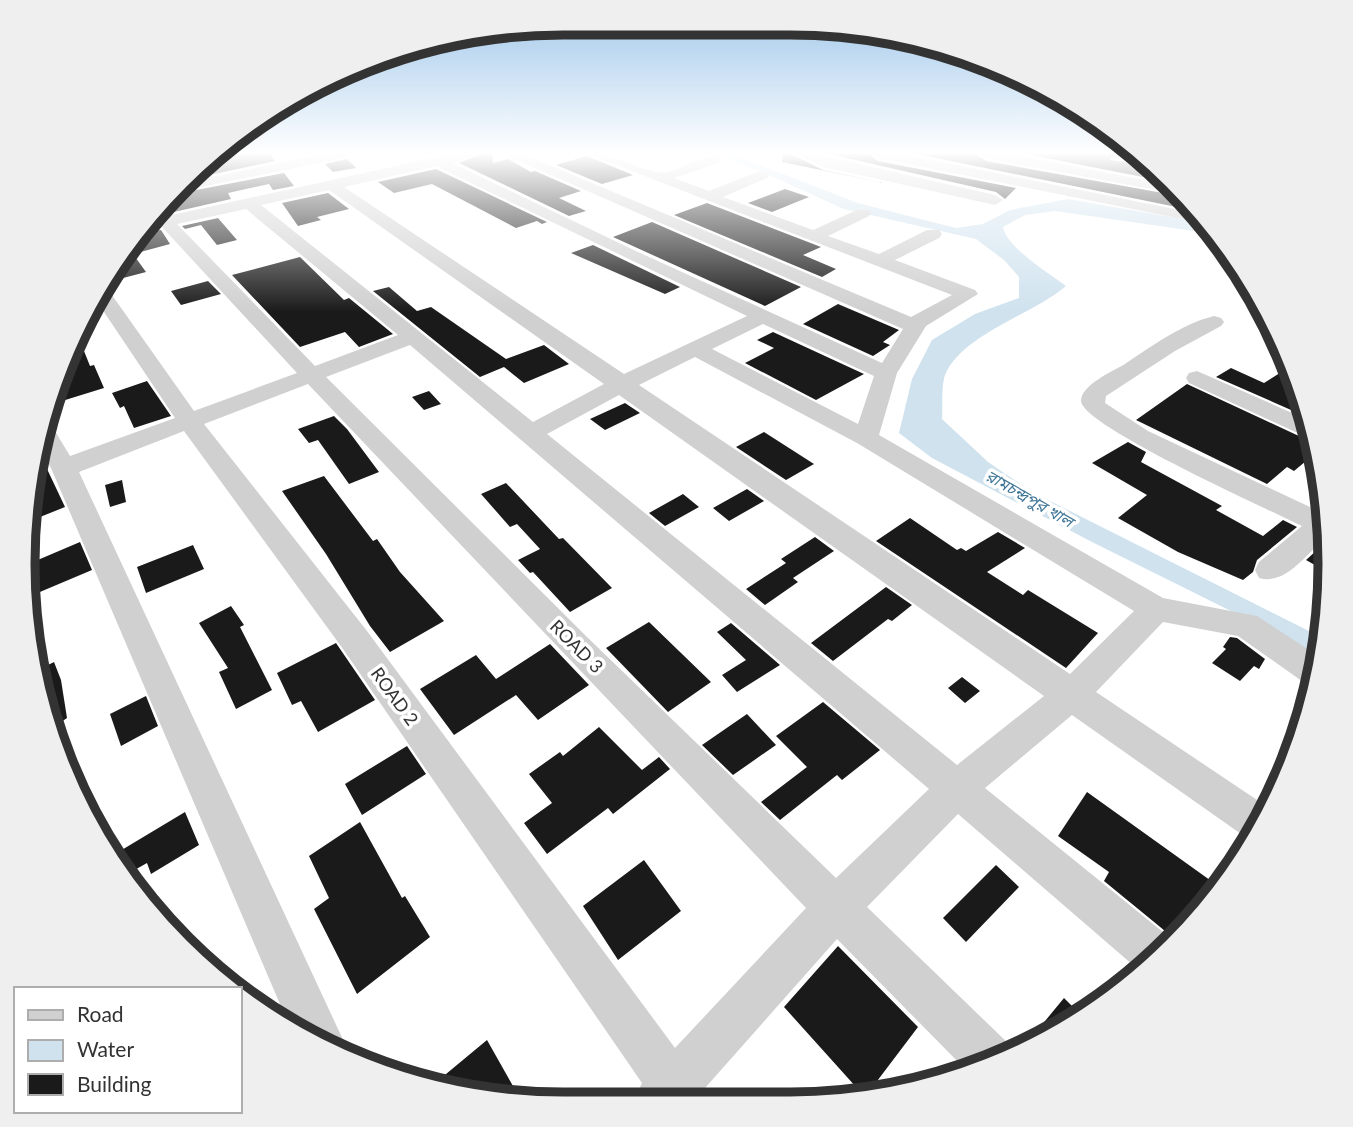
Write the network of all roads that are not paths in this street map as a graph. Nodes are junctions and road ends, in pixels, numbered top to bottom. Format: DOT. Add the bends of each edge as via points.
graph roads {
  1 [pos="232,207"];
  2 [pos="253,207"];
  3 [pos="363,207"];
  4 [pos="530,207"];
  5 [pos="631,207"];
  6 [pos="735,207"];
  7 [pos="1137,207"];
  8 [pos="741,209"];
  9 [pos="863,213"];
  10 [pos="1189,217"];
  11 [pos="160,222"];
  12 [pos="157,225"];
  13 [pos="689,232"];
  14 [pos="933,234"];
  15 [pos="814,236"];
  16 [pos="632,257"];
  17 [pos="879,261"];
  18 [pos="105,300"];
  19 [pos="762,317"];
  20 [pos="1214,322"];
  21 [pos="916,327"];
  22 [pos="413,337"];
  23 [pos="696,349"];
  24 [pos="886,373"];
  25 [pos="311,376"];
  26 [pos="1197,378"];
  27 [pos="620,385"];
  28 [pos="189,421"];
  29 [pos="1299,425"];
  30 [pos="530,433"];
  31 [pos="866,438"];
  32 [pos="49,442"];
  33 [pos="64,468"];
  34 [pos="1316,521"];
  35 [pos="1317,531"];
  36 [pos="1270,570"];
  37 [pos="1156,609"];
  38 [pos="1308,667"];
  39 [pos="1071,695"];
  40 [pos="957,789"];
  41 [pos="1252,819"];
  42 [pos="836,908"];
  43 [pos="1150,950"];
  44 [pos="314,1029"];
  45 [pos="985,1054"];
  46 [pos="669,1092"];
  47 [pos="678,1092"];
  1 -- 11 [label="street"];
  2 -- 22 [label="street"];
  3 -- 27 [label="street"];
  4 -- 16 [label="street"];
  5 -- 13 [label="street"];
  6 -- 8 [label="street"];
  7 -- 10 [label="street"];
  8 -- 13 [label="street"];
  8 -- 15 [label="street"];
  9 -- 15 [label="street"];
  12 -- 25 [label="street, ROAD 3"];
  13 -- 16 [label="street"];
  13 -- 21 [label="street"];
  14 -- 17 [label="street"];
  15 -- 17 [label="street"];
  16 -- 19 [label="street"];
  17 -- 21 [label="street" via="968,294"];
  18 -- 28 [label="street, ROAD 2"];
  19 -- 23 [label="street"];
  19 -- 24 [label="street"];
  20 -- 34 [label="street" via="1098,391 1093,404 1139,436"];
  21 -- 24 [label="street"];
  22 -- 25 [label="street"];
  22 -- 30 [label="street"];
  23 -- 27 [label="street"];
  23 -- 31 [label="street"];
  24 -- 31 [label="street"];
  25 -- 28 [label="street"];
  25 -- 42 [label="street, ROAD 3"];
  26 -- 29 [label="street"];
  27 -- 30 [label="street"];
  27 -- 39 [label="street"];
  28 -- 33 [label="street"];
  28 -- 46 [label="street, ROAD 2" via="355,640"];
  30 -- 40 [label="street"];
  31 -- 37 [label="street"];
  32 -- 33 [label="street"];
  33 -- 44 [label="street"];
  35 -- 36 [label="street"];
  37 -- 38 [label="street" via="1246,625"];
  37 -- 39 [label="street"];
  39 -- 40 [label="street"];
  39 -- 41 [label="street"];
  40 -- 42 [label="street"];
  40 -- 43 [label="street"];
  42 -- 45 [label="street, ROAD 3"];
  42 -- 47 [label="street"];
}
